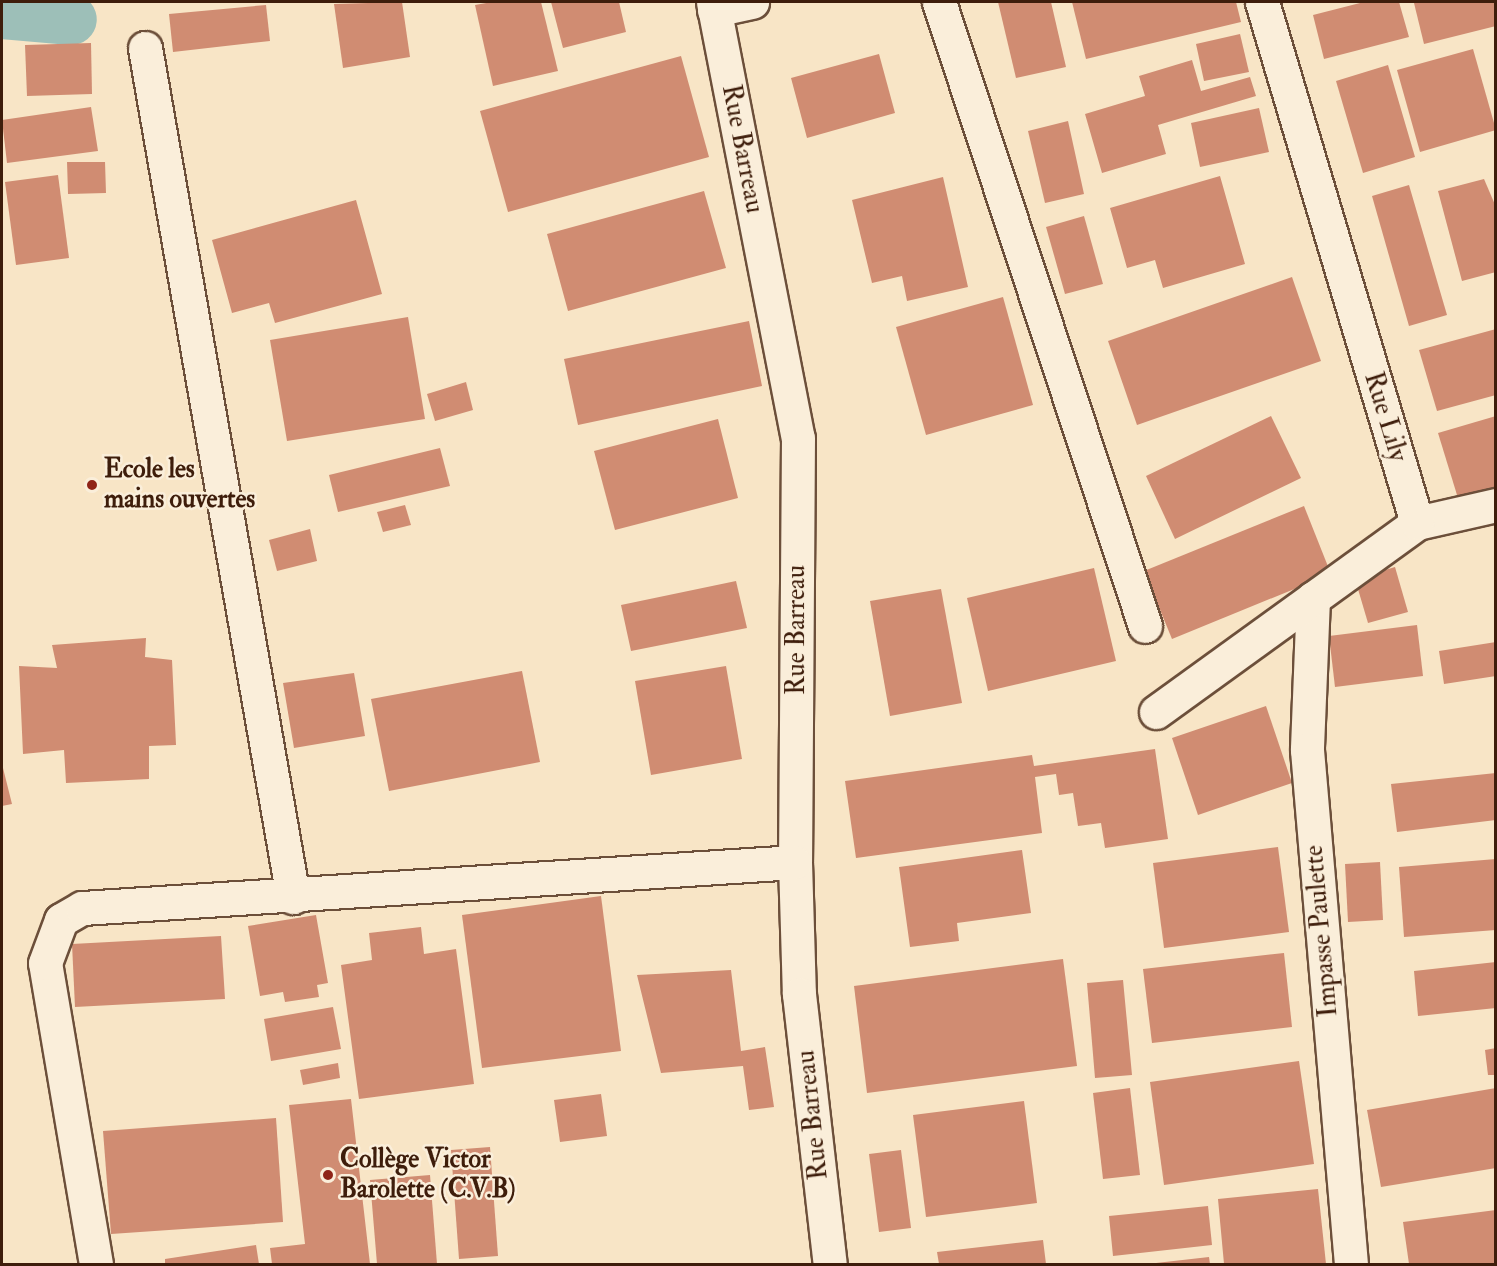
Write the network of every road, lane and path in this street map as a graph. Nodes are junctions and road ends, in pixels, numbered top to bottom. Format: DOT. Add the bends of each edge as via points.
graph roads {
  1 [pos="752,2"];
  2 [pos="939,2"];
  3 [pos="1262,2"];
  4 [pos="714,6"];
  5 [pos="145,48"];
  6 [pos="1496,505"];
  7 [pos="1417,523"];
  8 [pos="1313,598"];
  9 [pos="1145,626"];
  10 [pos="1156,712"];
  11 [pos="795,862"];
  12 [pos="293,897"];
  13 [pos="96,1264"];
  14 [pos="830,1264"];
  15 [pos="1351,1264"];
  1 -- 4 [label="street"];
  2 -- 9 [label="street"];
  3 -- 7 [label="street, Rue Lily"];
  4 -- 11 [label="street, Rue Barreau" via="798,438"];
  5 -- 12 [label="street"];
  6 -- 7 [label="street"];
  7 -- 8 [label="street"];
  8 -- 10 [label="street"];
  8 -- 15 [label="street, Impasse Paulette" via="1307,750"];
  11 -- 12 [label="street"];
  11 -- 14 [label="street, Rue Barreau" via="799,993"];
  12 -- 13 [label="street" via="82,908 61,920 52,935 45,963"];
}
